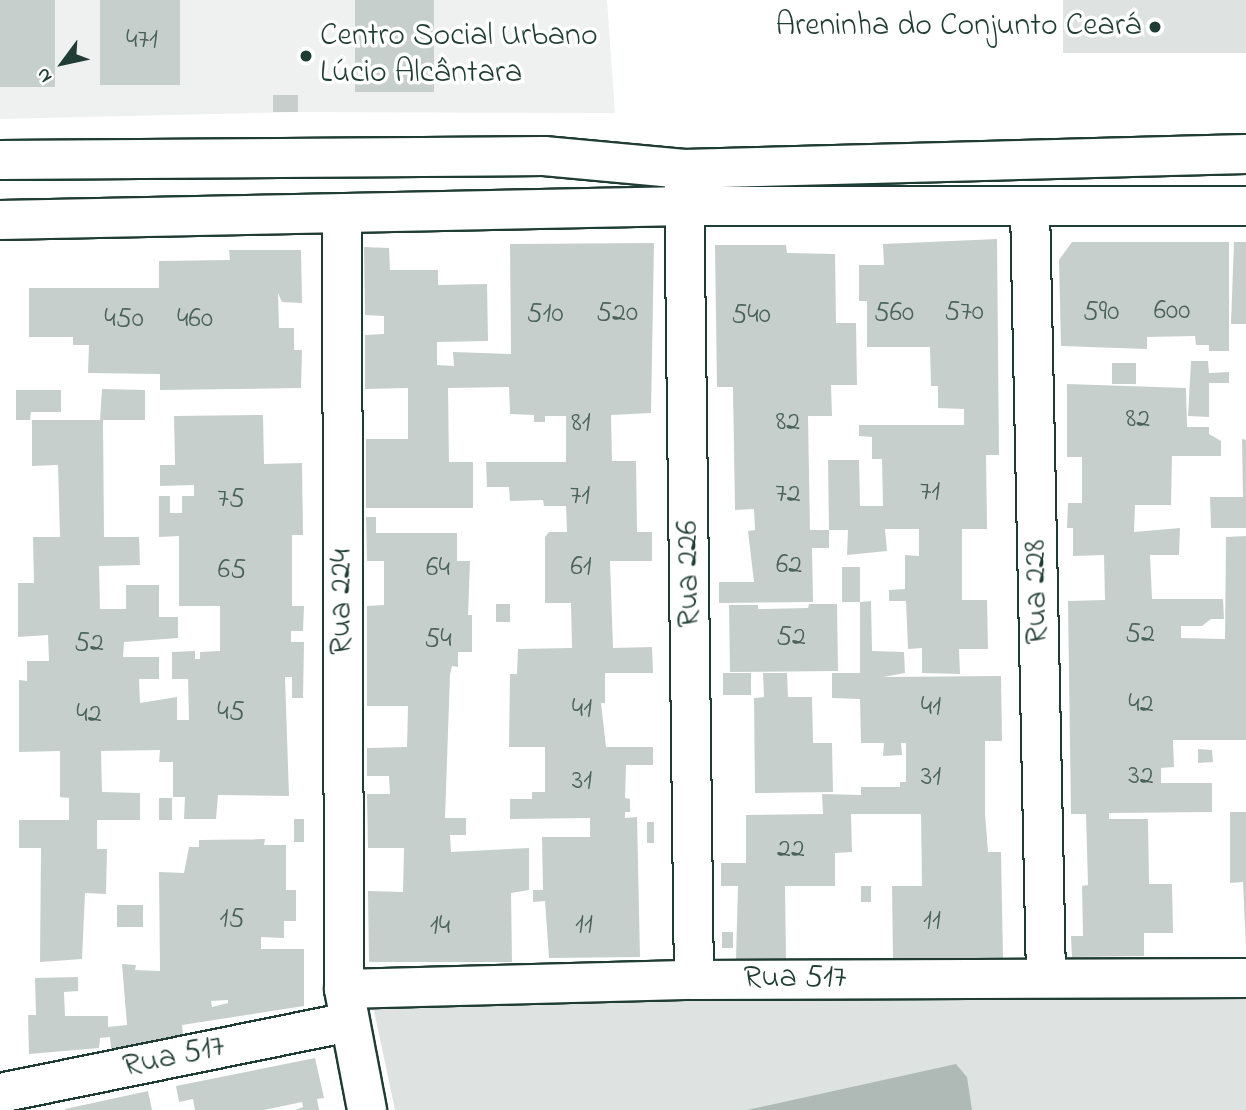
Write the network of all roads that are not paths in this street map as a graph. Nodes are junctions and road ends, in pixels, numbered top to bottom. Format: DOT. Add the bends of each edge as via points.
graph roads {
  1 [pos="1246,154"];
  2 [pos="241,155"];
  3 [pos="0,160"];
  4 [pos="685,188"];
  5 [pos="1246,206"];
  6 [pos="1030,207"];
  7 [pos="240,214"];
  8 [pos="342,216"];
  9 [pos="0,220"];
  10 [pos="1045,978"];
  11 [pos="1246,978"];
  12 [pos="694,980"];
  13 [pos="346,1005"];
  14 [pos="0,1092"];
  15 [pos="4,1110"];
  16 [pos="367,1110"];
  1 -- 4 [label="street"];
  2 -- 3 [label="street"];
  2 -- 4 [label="street" via="544,156"];
  2 -- 7 [label="street"];
  4 -- 6 [label="street"];
  4 -- 8 [label="street"];
  4 -- 12 [label="street, Rua 226"];
  5 -- 6 [label="street"];
  6 -- 10 [label="street, Rua 228"];
  7 -- 8 [label="street"];
  7 -- 9 [label="street"];
  8 -- 13 [label="street, Rua 224"];
  10 -- 11 [label="street, Rua 517"];
  10 -- 12 [label="street, Rua 517"];
  12 -- 13 [label="street, Rua 517"];
  13 -- 14 [label="street, Rua 517"];
  13 -- 16 [label="street, Rua 224"];
  14 -- 15 [label="street"];
}
